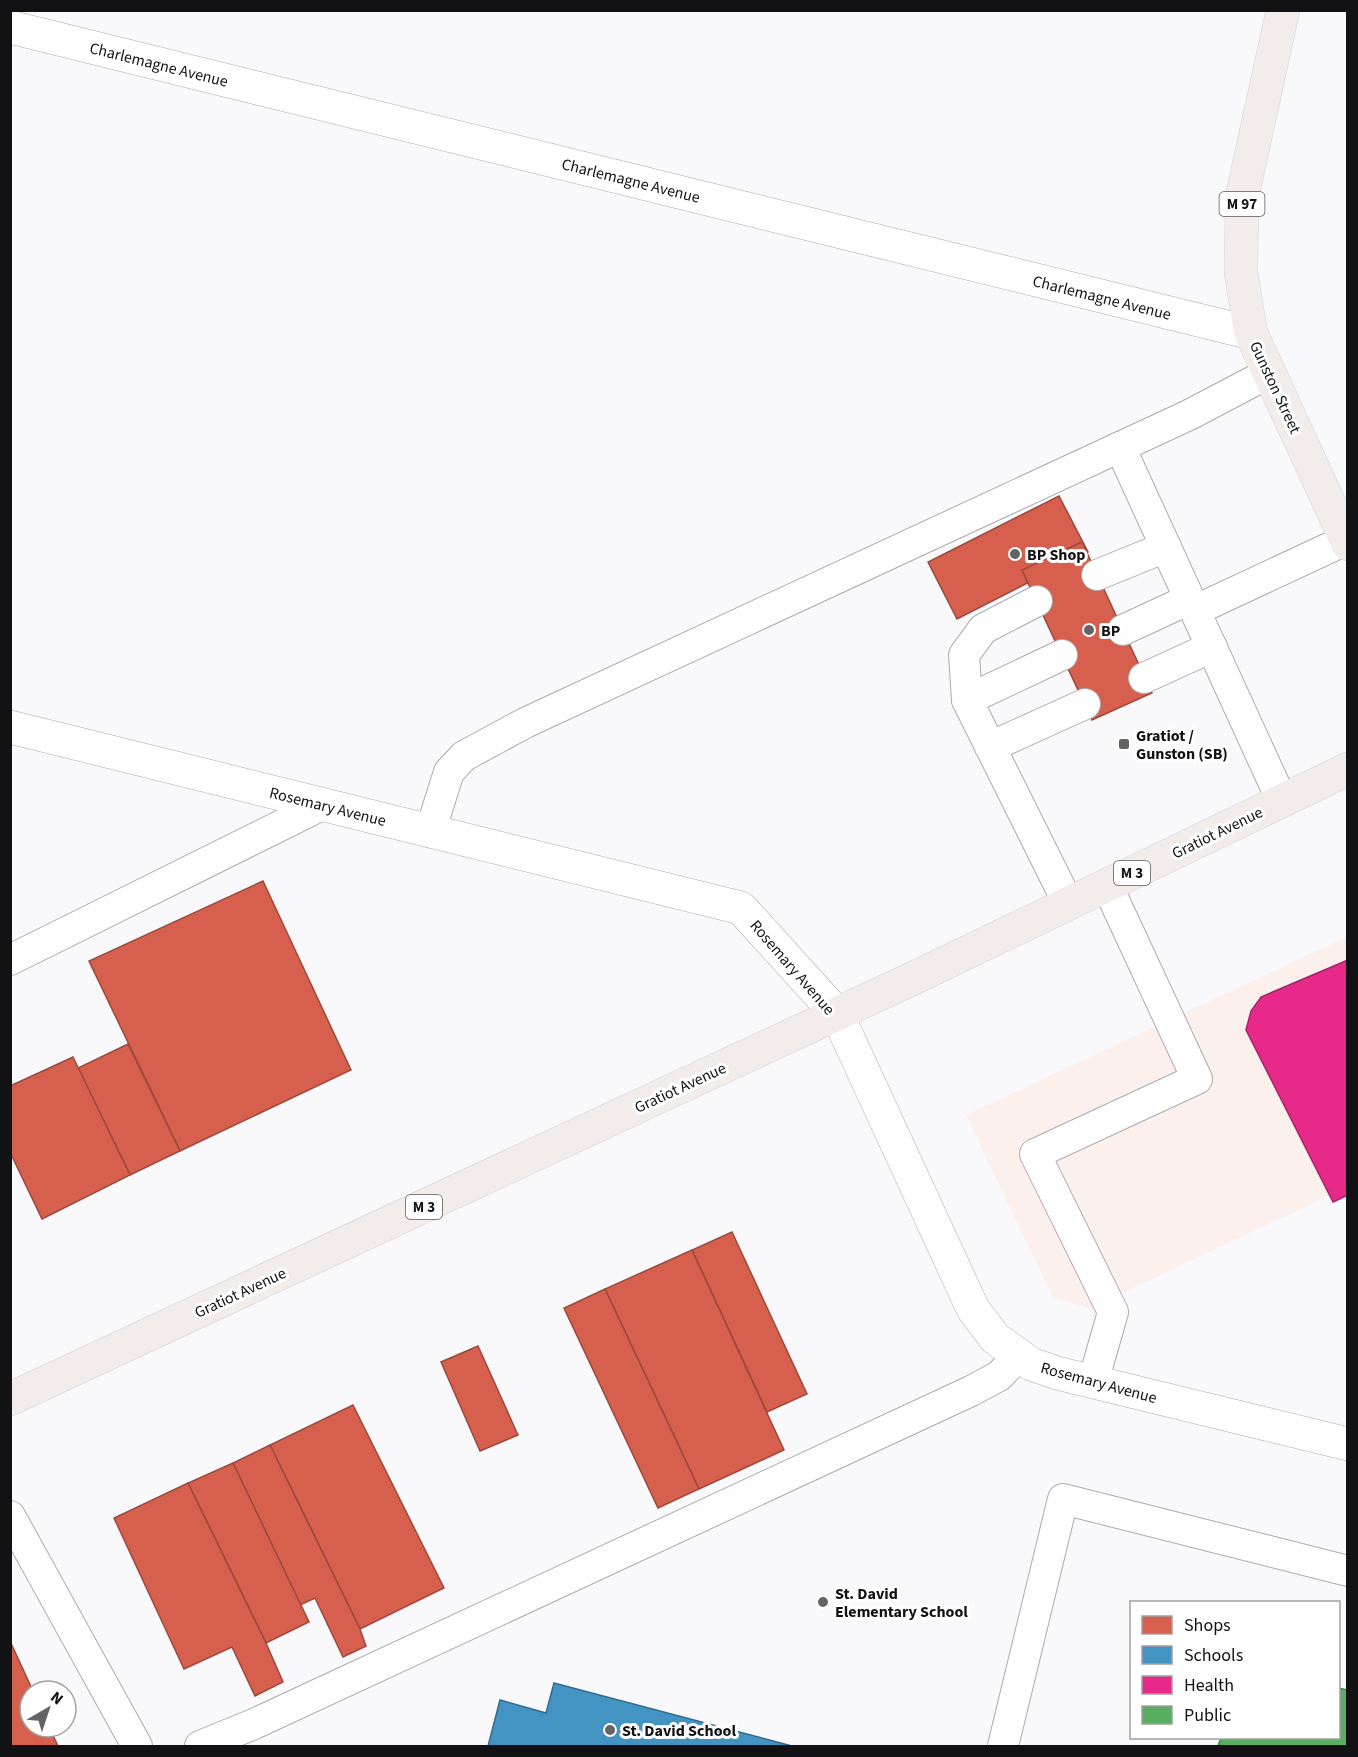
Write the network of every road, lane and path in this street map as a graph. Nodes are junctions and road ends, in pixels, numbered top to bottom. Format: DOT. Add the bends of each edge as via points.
graph roads {
  1 [pos="1283,10"];
  2 [pos="10,27"];
  3 [pos="1251,333"];
  4 [pos="1269,373"];
  5 [pos="1120,447"];
  6 [pos="1347,542"];
  7 [pos="1166,547"];
  8 [pos="1097,575"];
  9 [pos="1037,601"];
  10 [pos="1193,605"];
  11 [pos="1123,630"];
  12 [pos="1212,647"];
  13 [pos="1062,656"];
  14 [pos="1144,678"];
  15 [pos="967,700"];
  16 [pos="1085,704"];
  17 [pos="10,727"];
  18 [pos="990,747"];
  19 [pos="1347,769"];
  20 [pos="1282,801"];
  21 [pos="322,805"];
  22 [pos="430,832"];
  23 [pos="1107,885"];
  24 [pos="1068,903"];
  25 [pos="10,960"];
  26 [pos="837,1014"];
  27 [pos="1019,1355"];
  28 [pos="1093,1382"];
  29 [pos="10,1399"];
  30 [pos="1347,1444"];
  31 [pos="10,1516"];
  32 [pos="1347,1571"];
  33 [pos="137,1746"];
  34 [pos="200,1746"];
  35 [pos="1003,1746"];
  1 -- 3 [label="main road, Gunston Street / M 97" via="1242,197 1241,273"];
  2 -- 3 [label="street, Charlemagne Avenue"];
  3 -- 4 [label="main road, Gunston Street / M 97"];
  4 -- 5 [label="lane"];
  4 -- 6 [label="main road, Gunston Street / M 97"];
  5 -- 7 [label="lane"];
  5 -- 22 [label="lane" via="536,718 464,756 449,772"];
  6 -- 10 [label="lane"];
  7 -- 8 [label="lane"];
  7 -- 10 [label="lane"];
  9 -- 15 [label="lane" via="983,629 964,655"];
  10 -- 11 [label="lane"];
  10 -- 12 [label="lane"];
  12 -- 14 [label="lane"];
  12 -- 20 [label="lane"];
  13 -- 15 [label="lane"];
  15 -- 18 [label="lane"];
  16 -- 18 [label="lane"];
  17 -- 21 [label="street, Rosemary Avenue"];
  18 -- 24 [label="lane"];
  19 -- 20 [label="main road, Gratiot Avenue / M 3"];
  20 -- 23 [label="main road, Gratiot Avenue / M 3"];
  21 -- 22 [label="street, Rosemary Avenue"];
  21 -- 25 [label="lane"];
  22 -- 26 [label="street, Rosemary Avenue" via="741,908"];
  23 -- 24 [label="main road, Gratiot Avenue / M 3"];
  23 -- 28 [label="lane" via="1197,1079 1035,1154 1113,1312"];
  24 -- 26 [label="main road, Gratiot Avenue / M 3"];
  26 -- 27 [label="street, Rosemary Avenue" via="973,1310 995,1338"];
  26 -- 29 [label="main road, Gratiot Avenue / M 3"];
  27 -- 28 [label="street, Rosemary Avenue" via="1031,1364"];
  27 -- 34 [label="lane" via="999,1376 971,1391"];
  28 -- 30 [label="street, Rosemary Avenue"];
  31 -- 33 [label="lane"];
  32 -- 35 [label="lane" via="1063,1498"];
}
